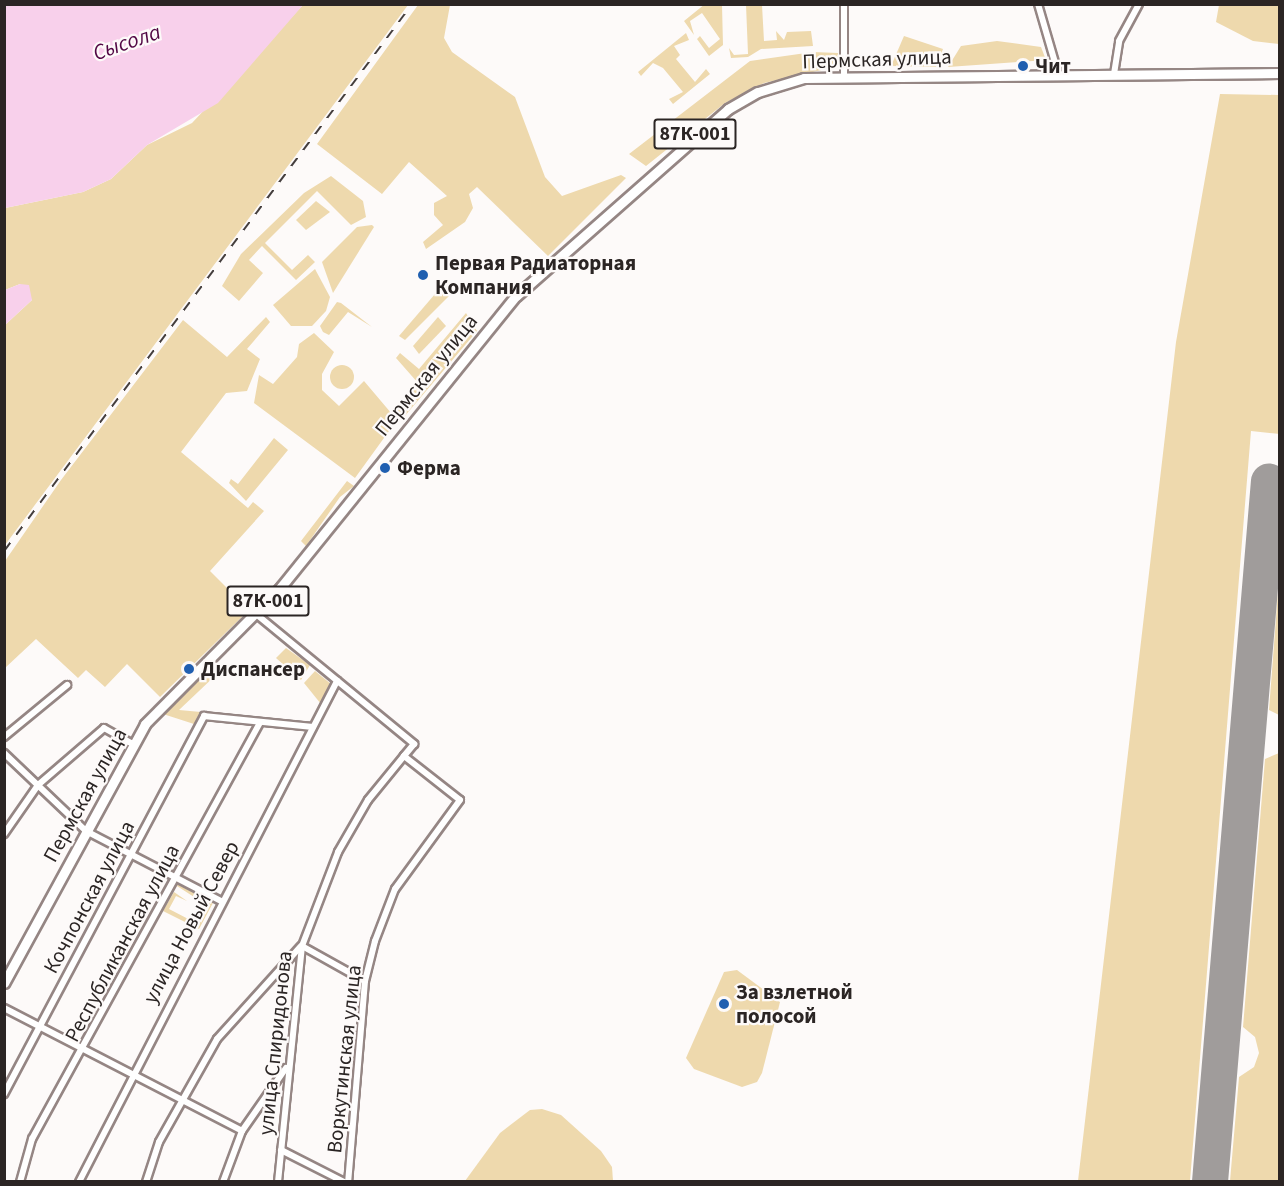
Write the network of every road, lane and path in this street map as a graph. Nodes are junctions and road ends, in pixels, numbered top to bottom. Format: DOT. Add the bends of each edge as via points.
graph roads {
  1 [pos="844,4"];
  2 [pos="1038,4"];
  3 [pos="1139,4"];
  4 [pos="1280,73"];
  5 [pos="1058,74"];
  6 [pos="1114,74"];
  7 [pos="844,75"];
  8 [pos="256,614"];
  9 [pos="337,681"];
  10 [pos="67,685"];
  11 [pos="260,722"];
  12 [pos="312,727"];
  13 [pos="4,738"];
  14 [pos="131,743"];
  15 [pos="4,753"];
  16 [pos="404,756"];
  17 [pos="38,786"];
  18 [pos="86,831"];
  19 [pos="4,834"];
  20 [pos="130,854"];
  21 [pos="176,878"];
  22 [pos="220,901"];
  23 [pos="302,946"];
  24 [pos="365,981"];
  25 [pos="4,983"];
  26 [pos="4,1008"];
  27 [pos="39,1026"];
  28 [pos="83,1049"];
  29 [pos="285,1068"];
  30 [pos="130,1073"];
  31 [pos="4,1094"];
  32 [pos="182,1100"];
  33 [pos="242,1131"];
  34 [pos="281,1150"];
  35 [pos="20,1182"];
  36 [pos="79,1182"];
  37 [pos="146,1182"];
  38 [pos="223,1182"];
  39 [pos="278,1182"];
  40 [pos="346,1182"];
  1 -- 7 [label="street"];
  2 -- 5 [label="street"];
  3 -- 6 [label="street" via="1119,41"];
  4 -- 6 [label="main road, Пермская улица / 87К-001"];
  5 -- 6 [label="main road, Пермская улица / 87К-001"];
  5 -- 7 [label="main road, Пермская улица / 87К-001"];
  7 -- 8 [label="main road, Пермская улица / 87К-001" via="788,81 728,109 562,252 483,331"];
  8 -- 9 [label="street"];
  8 -- 14 [label="main road, Пермская улица / 87К-001"];
  9 -- 12 [label="street, улица Новый Север"];
  9 -- 16 [label="street" via="414,744"];
  10 -- 13 [label="street"];
  11 -- 12 [label="street"];
  11 -- 20 [label="street, Кочпонская улица" via="204,716"];
  11 -- 21 [label="street, Республиканская улица"];
  12 -- 22 [label="street, улица Новый Север"];
  14 -- 17 [label="street" via="104,728"];
  14 -- 18 [label="main road, Пермская улица / 87К-001"];
  15 -- 17 [label="street"];
  16 -- 23 [label="street, улица Спиридонова" via="368,800 338,852"];
  16 -- 24 [label="street, Воркутинская улица" via="460,800 395,889"];
  17 -- 18 [label="street"];
  17 -- 19 [label="street"];
  18 -- 20 [label="street"];
  18 -- 25 [label="main road, Пермская улица / 87К-001"];
  20 -- 21 [label="street"];
  20 -- 27 [label="street, Кочпонская улица"];
  21 -- 22 [label="street"];
  21 -- 28 [label="street, Республиканская улица"];
  22 -- 30 [label="street, улица Новый Север"];
  23 -- 24 [label="street"];
  23 -- 29 [label="street, улица Спиридонова"];
  23 -- 32 [label="street" via="241,1007"];
  24 -- 40 [label="street, Воркутинская улица"];
  26 -- 27 [label="street"];
  27 -- 28 [label="street"];
  27 -- 31 [label="street, Кочпонская улица"];
  28 -- 30 [label="street"];
  28 -- 35 [label="street, Республиканская улица" via="32,1139"];
  29 -- 33 [label="street"];
  29 -- 34 [label="street, улица Спиридонова"];
  30 -- 32 [label="street"];
  30 -- 36 [label="street, улица Новый Север"];
  32 -- 33 [label="street"];
  32 -- 37 [label="street"];
  33 -- 38 [label="street"];
  34 -- 39 [label="street, улица Спиридонова"];
  34 -- 40 [label="street"];
}
